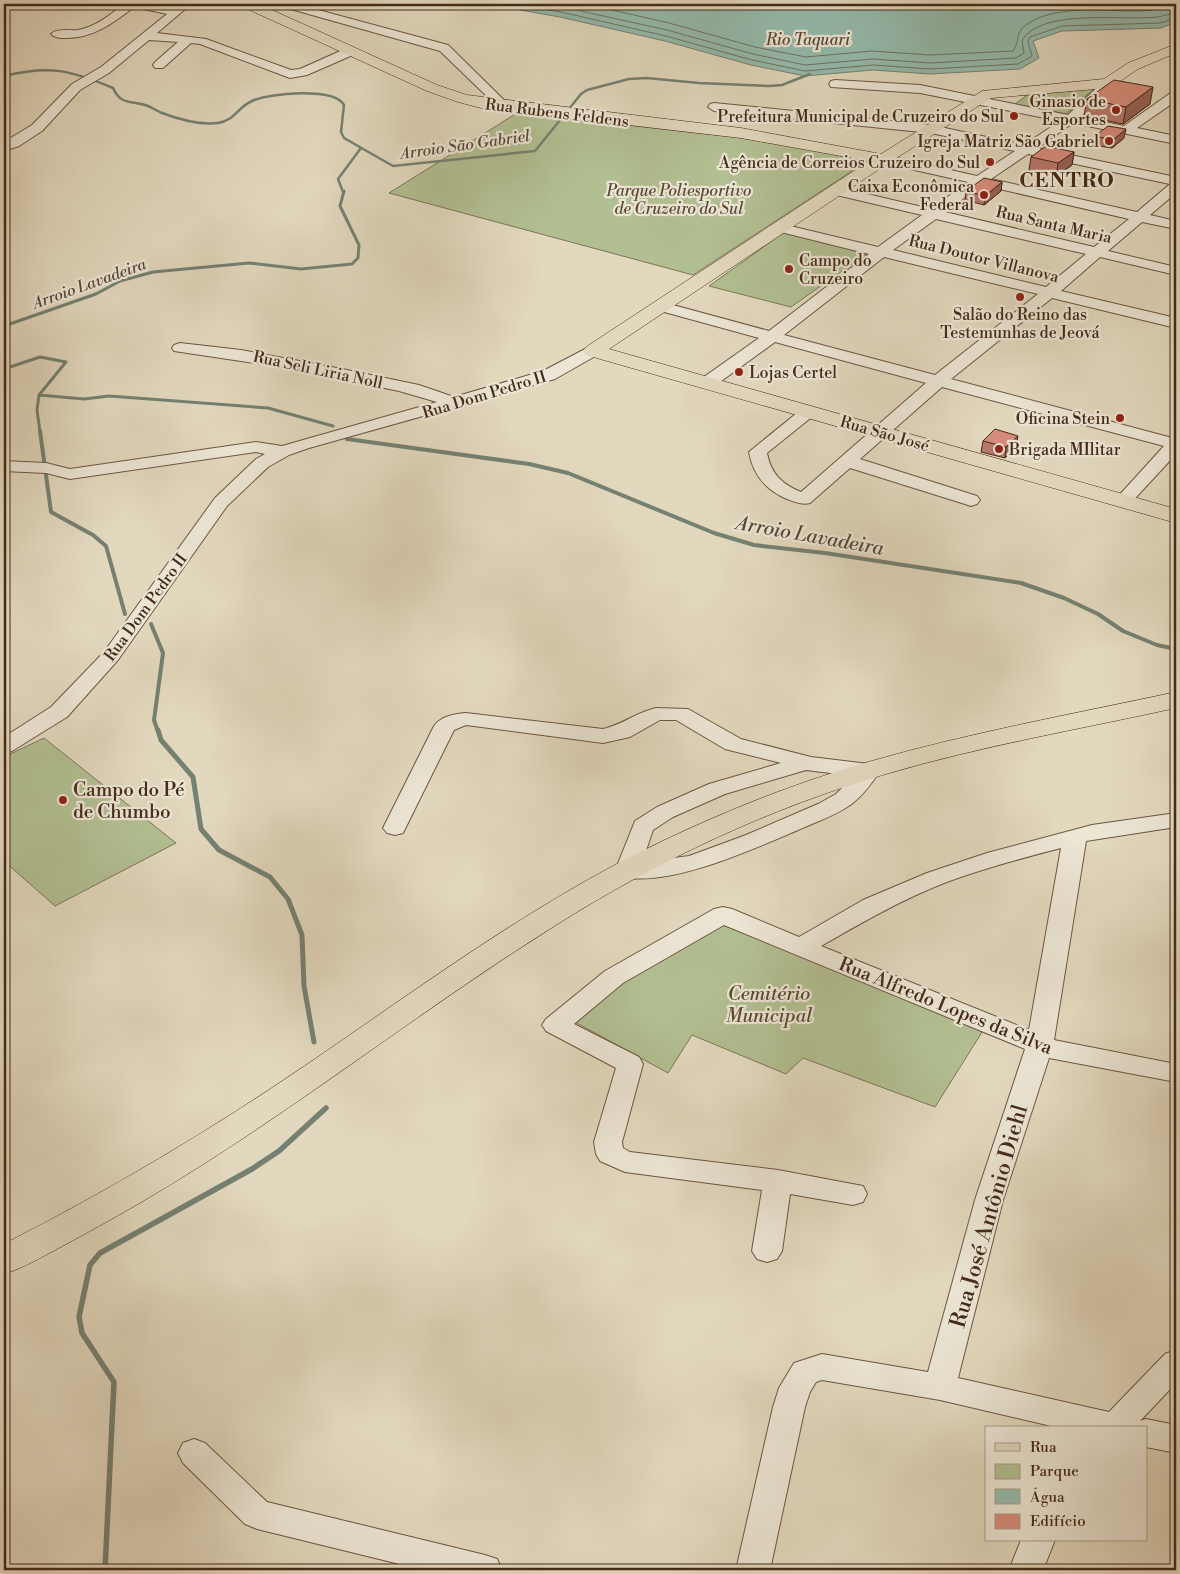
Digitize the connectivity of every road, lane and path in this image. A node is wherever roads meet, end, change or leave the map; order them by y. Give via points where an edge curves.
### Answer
1 (130, 4) edge
2 (135, 4) edge
3 (186, 4) edge
4 (248, 4) edge
5 (284, 4) edge
6 (174, 12) junction
7 (57, 34) dead end
8 (148, 36) junction
9 (188, 40) junction
10 (1174, 50) edge
11 (351, 51) junction
12 (181, 65) dead end
13 (1108, 83) junction
14 (836, 84) dead end
15 (976, 100) junction
16 (1173, 101) edge
17 (504, 106) junction
18 (714, 107) dead end
19 (1071, 119) junction
20 (931, 129) junction
21 (1126, 130) junction
22 (1176, 140) edge
23 (4, 147) edge
24 (1029, 149) junction
25 (884, 159) junction
26 (980, 180) junction
27 (1176, 181) edge
28 (1176, 186) edge
29 (837, 191) junction
30 (934, 214) junction
31 (1140, 217) junction
32 (1176, 225) edge
33 (782, 228) junction
34 (882, 251) junction
35 (1096, 252) junction
36 (1176, 271) edge
37 (1050, 292) junction
38 (662, 307) junction
39 (1176, 322) edge
40 (771, 337) junction
41 (180, 348) dead end
42 (593, 351) junction
43 (938, 381) junction
44 (706, 383) junction
45 (452, 403) junction
46 (809, 412) junction
47 (882, 432) junction
48 (1176, 444) edge
49 (283, 451) junction
50 (848, 461) junction
51 (4, 466) edge
52 (971, 500) dead end
53 (1123, 501) junction
54 (1176, 516) edge
55 (1176, 700) edge
56 (4, 746) edge
57 (806, 763) junction
58 (869, 771) junction
59 (1176, 820) edge
60 (395, 828) dead end
61 (1075, 836) junction
62 (627, 871) junction
63 (801, 946) junction
64 (1040, 1045) junction
65 (1176, 1073) edge
66 (778, 1181) junction
67 (853, 1194) dead end
68 (767, 1251) dead end
69 (4, 1260) edge
70 (1176, 1363) edge
71 (940, 1387) junction
72 (1107, 1426) edge
73 (1118, 1426) edge
74 (1148, 1433) edge
75 (1176, 1439) edge
76 (194, 1453) dead end
77 (1037, 1542) edge
78 (485, 1570) edge
79 (753, 1570) edge
80 (1026, 1570) edge

1 - 7 street via 101,27 76,35
2 - 6 street
3 - 6 street
4 - 11 main road, Rua Rubens Feldens
5 - 17 street via 444,48
6 - 8 street
8 - 9 street
8 - 23 street via 76,88 37,128
9 - 11 street via 202,41 290,74 303,72
9 - 12 street via 162,62
10 - 13 main road via 1133,66
11 - 17 main road, Rua Rubens Feldens via 432,88 463,99
13 - 15 main road, Rua Dom Pedro II via 993,93
13 - 19 street
14 - 15 street via 920,89
15 - 19 street
15 - 20 main road, Rua Dom Pedro II
16 - 21 street
17 - 25 main road, Rua Rubens Feldens via 747,134
18 - 20 street
19 - 21 street
19 - 24 street
20 - 24 street
20 - 25 main road, Rua Dom Pedro II
21 - 22 street
24 - 26 street
24 - 27 street
25 - 26 street
25 - 29 main road, Rua Dom Pedro II
26 - 30 street
26 - 31 street
28 - 31 street
29 - 30 street, Rua Santa Maria
29 - 33 main road, Rua Dom Pedro II
30 - 34 street
30 - 35 street, Rua Santa Maria
31 - 32 street
31 - 35 street
33 - 34 street, Rua Doutor Villanova
33 - 38 main road, Rua Dom Pedro II
34 - 37 street, Rua Doutor Villanova
34 - 40 street
35 - 36 street, Rua Santa Maria
35 - 37 street
37 - 39 street, Rua Doutor Villanova
37 - 43 street
38 - 40 street
38 - 42 main road, Rua Dom Pedro II
40 - 43 street
40 - 44 street
41 - 45 street, Rua Seli Liria Noll via 245,354 409,389
42 - 44 main road, Rua São José
42 - 45 street, Rua Dom Pedro II via 549,375
43 - 47 street
43 - 48 street
44 - 46 main road, Rua São José
45 - 49 street, Rua Dom Pedro II
46 - 47 main road, Rua São José
46 - 50 street via 758,452 760,465 772,482 785,493 804,498
47 - 50 street
47 - 53 main road, Rua São José
48 - 53 street
49 - 51 street via 256,447 70,474 46,468
49 - 56 street, Rua Dom Pedro II via 262,463 221,502 111,656 59,712
50 - 52 street
53 - 54 main road, Rua São José
55 - 58 main road
57 - 58 street
57 - 60 street via 733,744 680,714 656,714 622,732 603,736 466,719 445,726
57 - 62 street via 717,789 664,812 643,826
58 - 62 main road via 751,814
59 - 61 street
61 - 63 street via 935,878 872,906
61 - 64 street, Rua José Antônio Diehl
62 - 69 main road via 506,942 267,1108 102,1207
63 - 64 street, Rua Alfredo Lopes da Silva
63 - 66 street, Rua Alfredo Lopes da Silva via 723,915 614,977 555,1025 630,1064 608,1142 610,1154 625,1162
64 - 65 street, Rua Alfredo Lopes da Silva
64 - 71 street, Rua José Antônio Diehl via 989,1200
66 - 67 street
66 - 68 street
70 - 73 street
71 - 72 street
71 - 79 street via 822,1367 804,1372 789,1407
74 - 75 street
76 - 78 street via 257,1514
77 - 80 street

